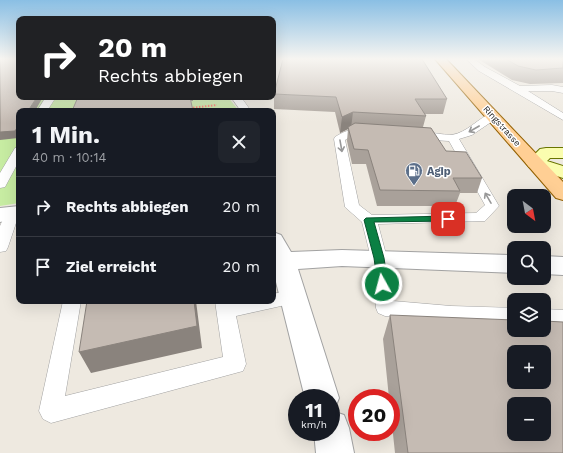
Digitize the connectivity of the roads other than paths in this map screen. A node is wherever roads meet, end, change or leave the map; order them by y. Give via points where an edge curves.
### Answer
1 (460, 80) edge
2 (502, 80) edge
3 (518, 89) junction
4 (563, 90) edge
5 (493, 116) junction
6 (563, 117) edge
7 (382, 134) edge
8 (405, 135) edge
9 (453, 138) junction
10 (563, 153) edge
11 (16, 155) edge
12 (535, 163) junction
13 (563, 172) edge
14 (0, 184) edge
15 (563, 194) edge
16 (10, 213) edge
17 (369, 220) junction
18 (0, 247) edge
19 (278, 251) edge
20 (379, 258) junction
21 (507, 264) edge
22 (551, 265) edge
23 (563, 266) edge
24 (293, 297) junction
25 (276, 299) edge
26 (71, 304) edge
27 (240, 304) edge
28 (225, 306) edge
29 (507, 316) edge
30 (551, 317) edge
31 (563, 318) edge
32 (319, 389) edge
33 (333, 441) edge
34 (335, 453) edge

1 - 5 main road, Ringstrasse
2 - 3 lane
3 - 4 lane
3 - 6 lane
5 -> 9 lane
5 - 12 main road, Ringstrasse
7 -> 17 lane via 351,132 339,139 352,207
8 - 9 lane
17 -> 9 lane via 480,218 492,206
10 - 12 street via 546,154
11 - 14 lane
12 - 13 street
12 - 15 main road, Ringstrasse
16 - 18 lane
17 - 20 lane
19 - 20 street via 342,258
19 - 24 street
20 - 21 street
20 - 29 lane via 385,308
22 - 23 street
24 - 25 lane
24 - 32 street
26 - 28 lane via 51,410 235,364
27 - 28 lane
30 - 31 lane
33 - 34 street

